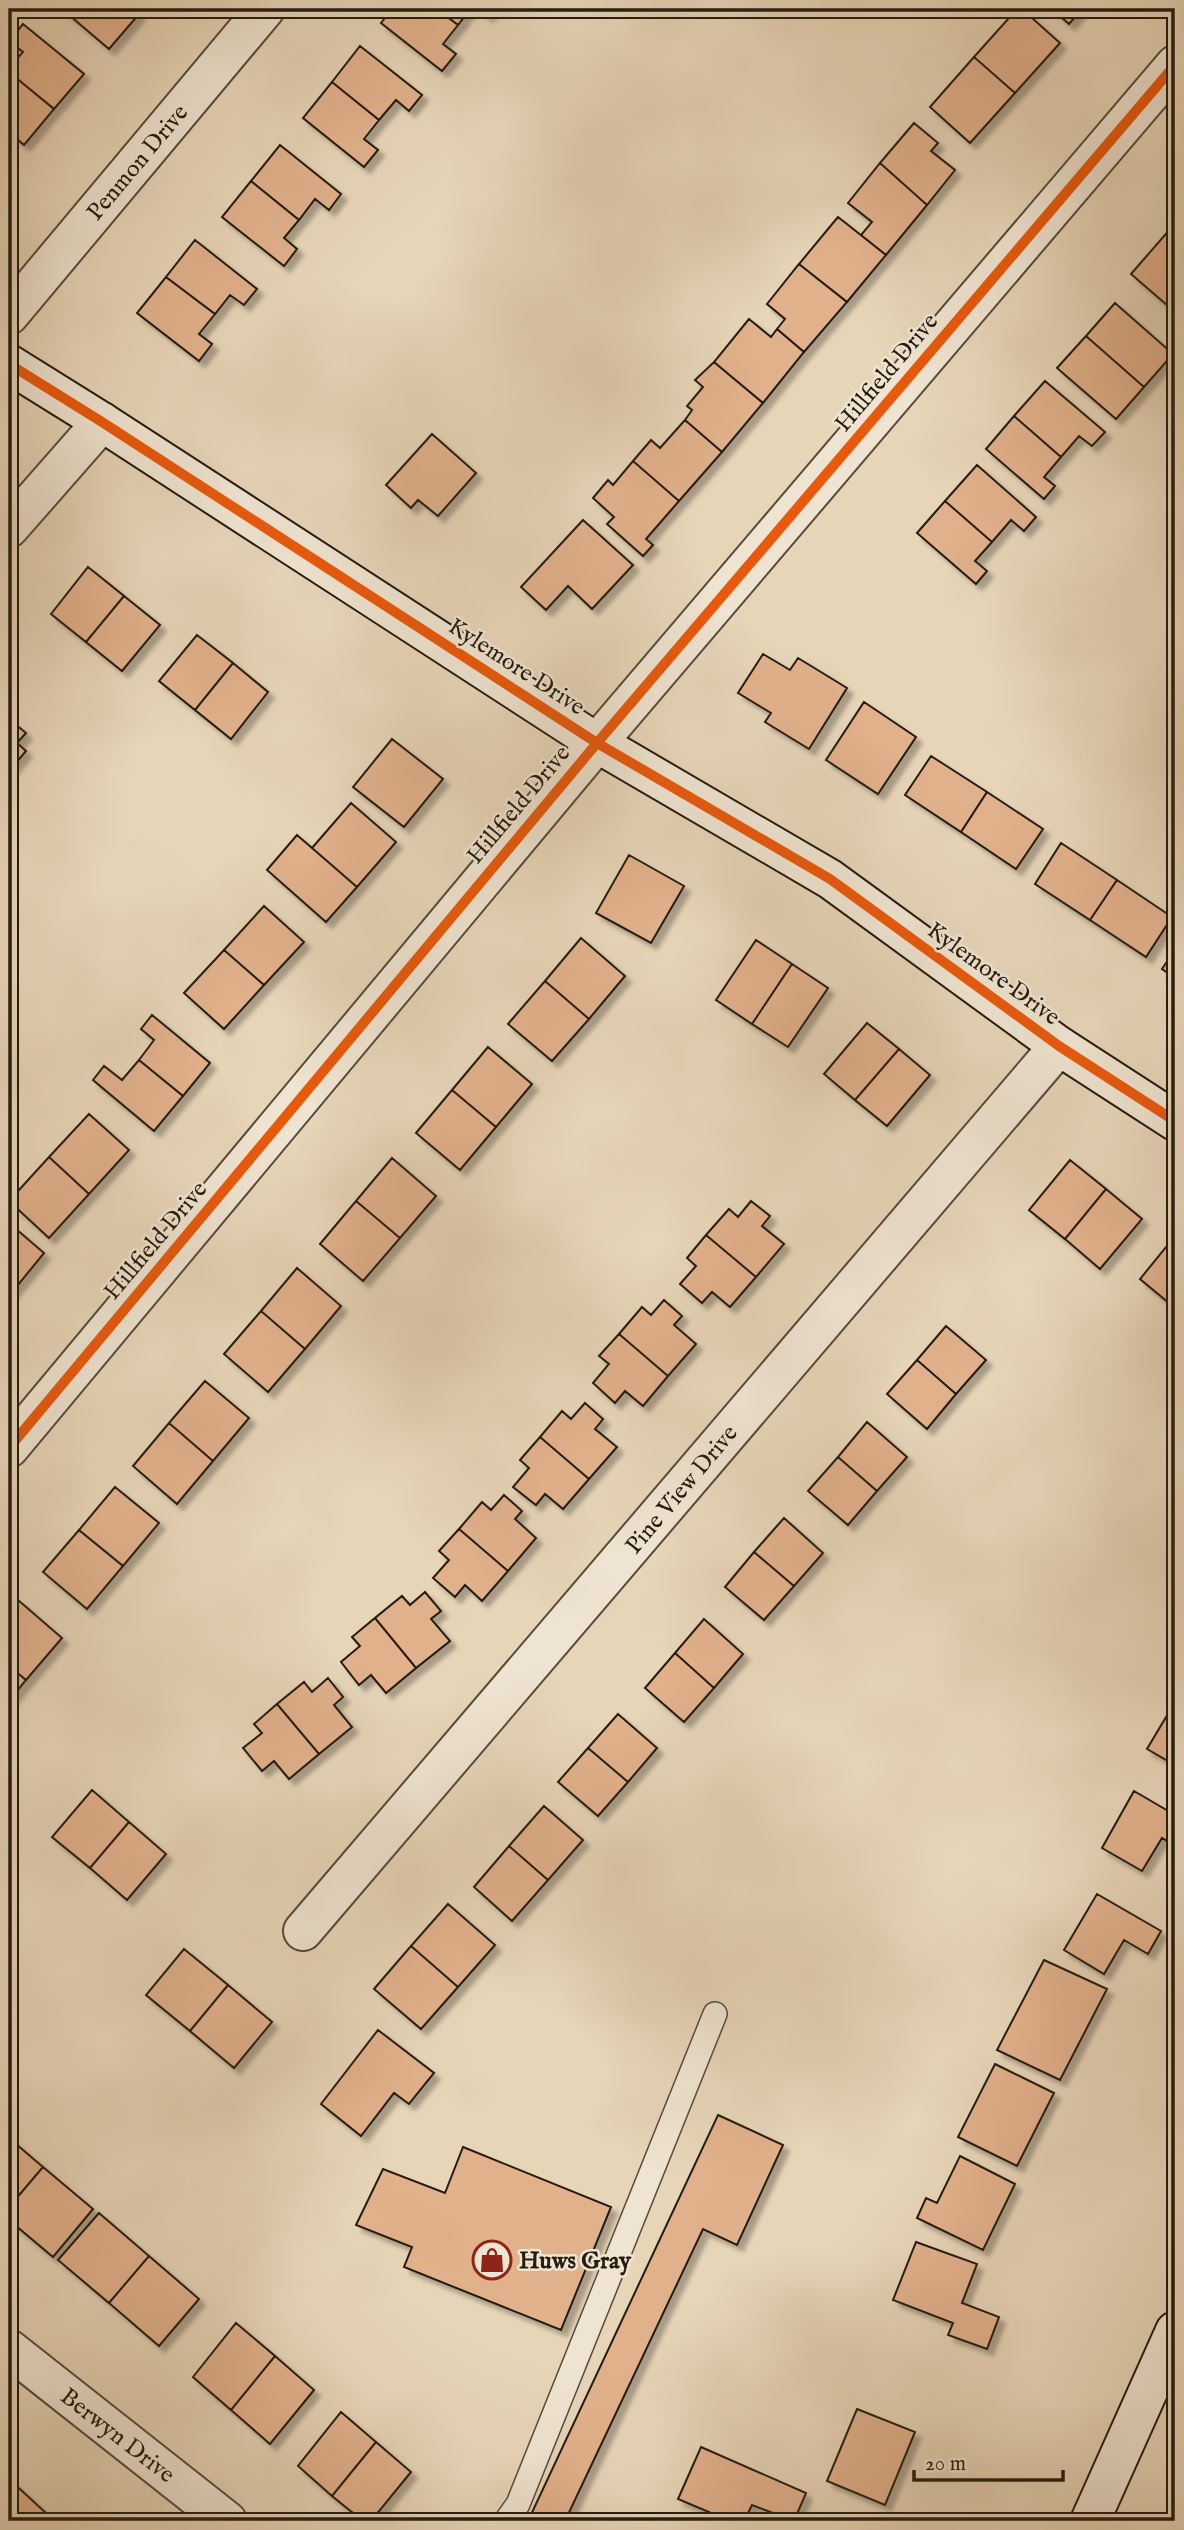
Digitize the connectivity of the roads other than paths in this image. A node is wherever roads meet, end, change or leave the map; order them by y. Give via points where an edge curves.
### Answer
1 (265, 9) edge
2 (1175, 65) edge
3 (9, 315) edge
4 (9, 364) edge
5 (102, 422) junction
6 (9, 528) edge
7 (597, 743) junction
8 (1059, 1046) junction
9 (1175, 1121) edge
10 (9, 1448) edge
11 (303, 1931) dead end
12 (715, 2014) dead end
13 (1175, 2331) edge
14 (9, 2348) edge
15 (227, 2521) edge
16 (506, 2521) edge
17 (1090, 2521) edge

1 - 3 street, Penmon Drive
2 - 7 street, Hillfield Drive
4 - 5 street, Kylemore Drive
5 - 6 street
5 - 7 street, Kylemore Drive
7 - 8 street, Kylemore Drive via 830,879
7 - 10 street, Hillfield Drive
8 - 9 street, Kylemore Drive
8 - 11 street, Pine View Drive
12 - 16 lane via 518,2504
13 - 17 street
14 - 15 street, Berwyn Drive

